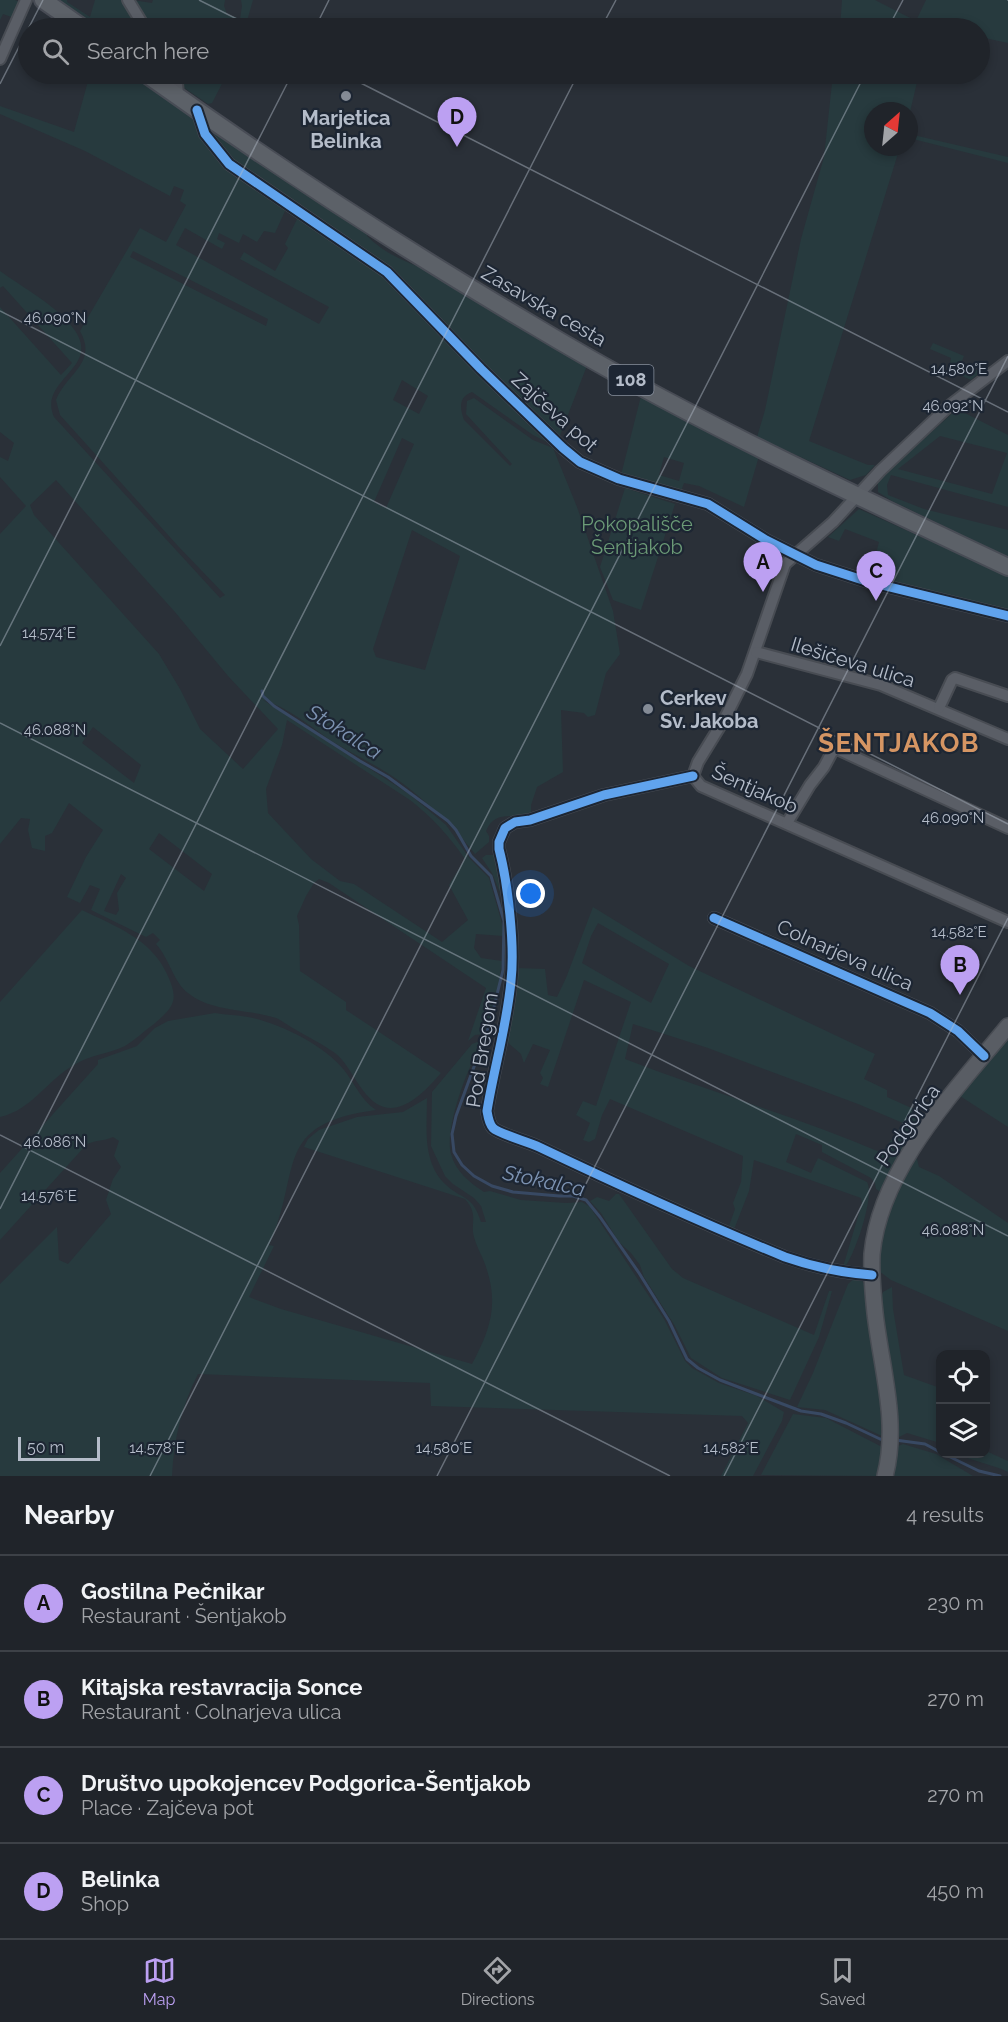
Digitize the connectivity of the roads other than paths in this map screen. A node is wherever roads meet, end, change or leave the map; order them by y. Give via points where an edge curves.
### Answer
1 (26, 0) edge
2 (44, 0) edge
3 (128, 0) edge
4 (18, 18) edge
5 (18, 18) edge
6 (69, 18) edge
7 (139, 18) edge
8 (0, 59) edge
9 (161, 84) edge
10 (177, 84) edge
11 (178, 96) junction
12 (197, 110) junction
13 (1008, 361) edge
14 (857, 497) junction
15 (796, 556) junction
16 (1008, 567) edge
17 (1008, 616) edge
18 (756, 652) junction
19 (1008, 696) edge
20 (939, 708) junction
21 (1008, 739) edge
22 (693, 776) junction
23 (787, 823) junction
24 (1008, 828) edge
25 (714, 918) dead end
26 (1008, 922) edge
27 (1008, 1026) edge
28 (984, 1056) junction
29 (872, 1275) junction
30 (885, 1476) edge

1 - 5 street
2 - 6 main road
3 - 7 street
4 - 8 street
9 - 11 main road, Zasavska cesta / 108
10 - 11 street
11 - 12 main road, Zasavska cesta / 108
12 - 14 main road, Zasavska cesta / 108 via 343,208 537,328
12 - 15 street, Zajčeva pot via 205,134 229,164 387,272 481,369 580,462 619,479 708,504
13 - 14 street, Šentjakob via 949,406
14 - 15 street, Šentjakob
14 - 16 main road, Zasavska cesta / 108
15 - 17 street, Zajčeva pot via 869,582
15 - 18 street, Šentjakob via 783,567
18 - 20 street, Ilešičeva ulica via 881,685
18 - 22 street, Šentjakob
19 - 20 street via 955,678
20 - 21 street, Ilešičeva ulica
22 - 23 street, Šentjakob via 702,786
22 - 29 street, Pod Bregom via 604,795 505,828 499,842 512,974 487,1111 490,1124 494,1130 535,1144 747,1241 812,1266
23 - 24 street via 837,749
23 - 26 street, Šentjakob
25 - 28 street, Colnarjeva ulica via 930,1013 958,1031
27 - 28 main road, Podgorica
28 - 29 main road, Podgorica via 921,1137 895,1179 876,1235
29 - 30 main road, Podgorica via 888,1391 890,1428

